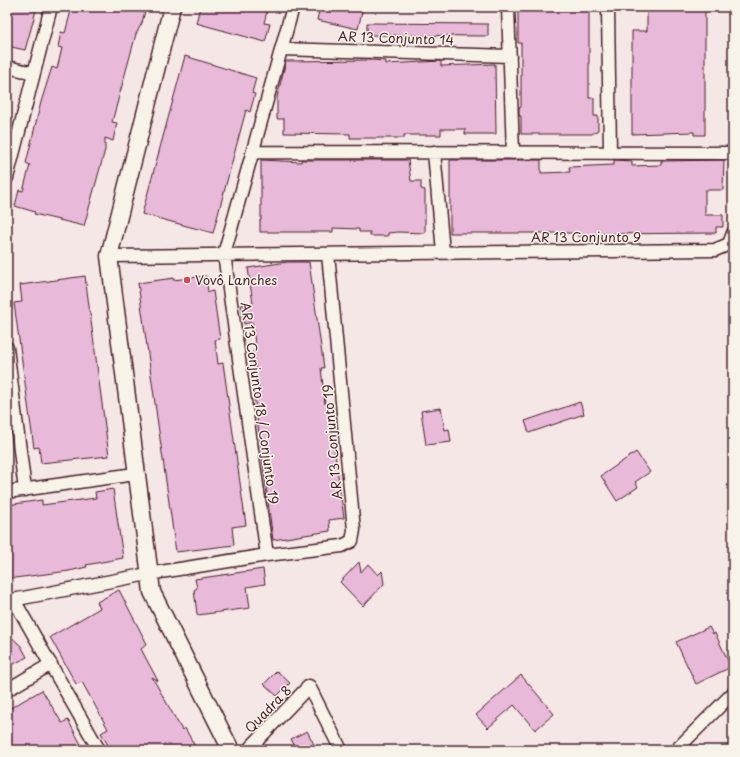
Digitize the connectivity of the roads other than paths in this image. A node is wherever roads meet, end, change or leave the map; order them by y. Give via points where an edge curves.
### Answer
1 (51, 7) edge
2 (172, 7) edge
3 (293, 7) edge
4 (508, 7) edge
5 (608, 7) edge
6 (281, 49) junction
7 (510, 56) junction
8 (7, 67) edge
9 (34, 73) junction
10 (253, 152) junction
11 (434, 152) junction
12 (513, 153) junction
13 (610, 153) junction
14 (733, 153) edge
15 (7, 178) edge
16 (731, 239) edge
17 (443, 252) junction
18 (224, 254) junction
19 (328, 254) junction
20 (109, 256) junction
21 (7, 348) edge
22 (9, 385) edge
23 (135, 474) junction
24 (25, 490) junction
25 (7, 492) edge
26 (267, 555) junction
27 (148, 574) junction
28 (11, 600) edge
29 (51, 664) junction
30 (7, 690) edge
31 (733, 693) edge
32 (100, 750) edge
33 (231, 750) edge
34 (248, 750) edge
35 (341, 750) edge
36 (676, 750) edge

1 - 9 street
2 - 20 street
3 - 6 street
4 - 7 street
5 - 13 street
6 - 7 street, AR 13 Conjunto 14
6 - 10 street
7 - 12 street
8 - 9 street
9 - 15 street
10 - 11 street
10 - 18 street
11 - 12 street
11 - 17 street
12 - 13 street
13 - 14 street
16 - 17 street, AR 13 Conjunto 9 via 715,250
17 - 19 street, AR 13 Conjunto 9
18 - 19 street, AR 13 Conjunto 9
18 - 20 street, AR 13 Conjunto 9
18 - 26 street, AR 13 Conjunto 18 / Conjunto 19
19 - 26 street, AR 13 Conjunto 19 via 354,530 352,541 342,546
20 - 23 street
21 - 22 street
22 - 24 street
23 - 24 street
23 - 27 street
24 - 25 street
26 - 27 street
27 - 28 street
27 - 33 street via 152,592
28 - 29 street
29 - 30 street
29 - 32 street
31 - 36 street
34 - 35 street, Quadra 8 via 309,686

